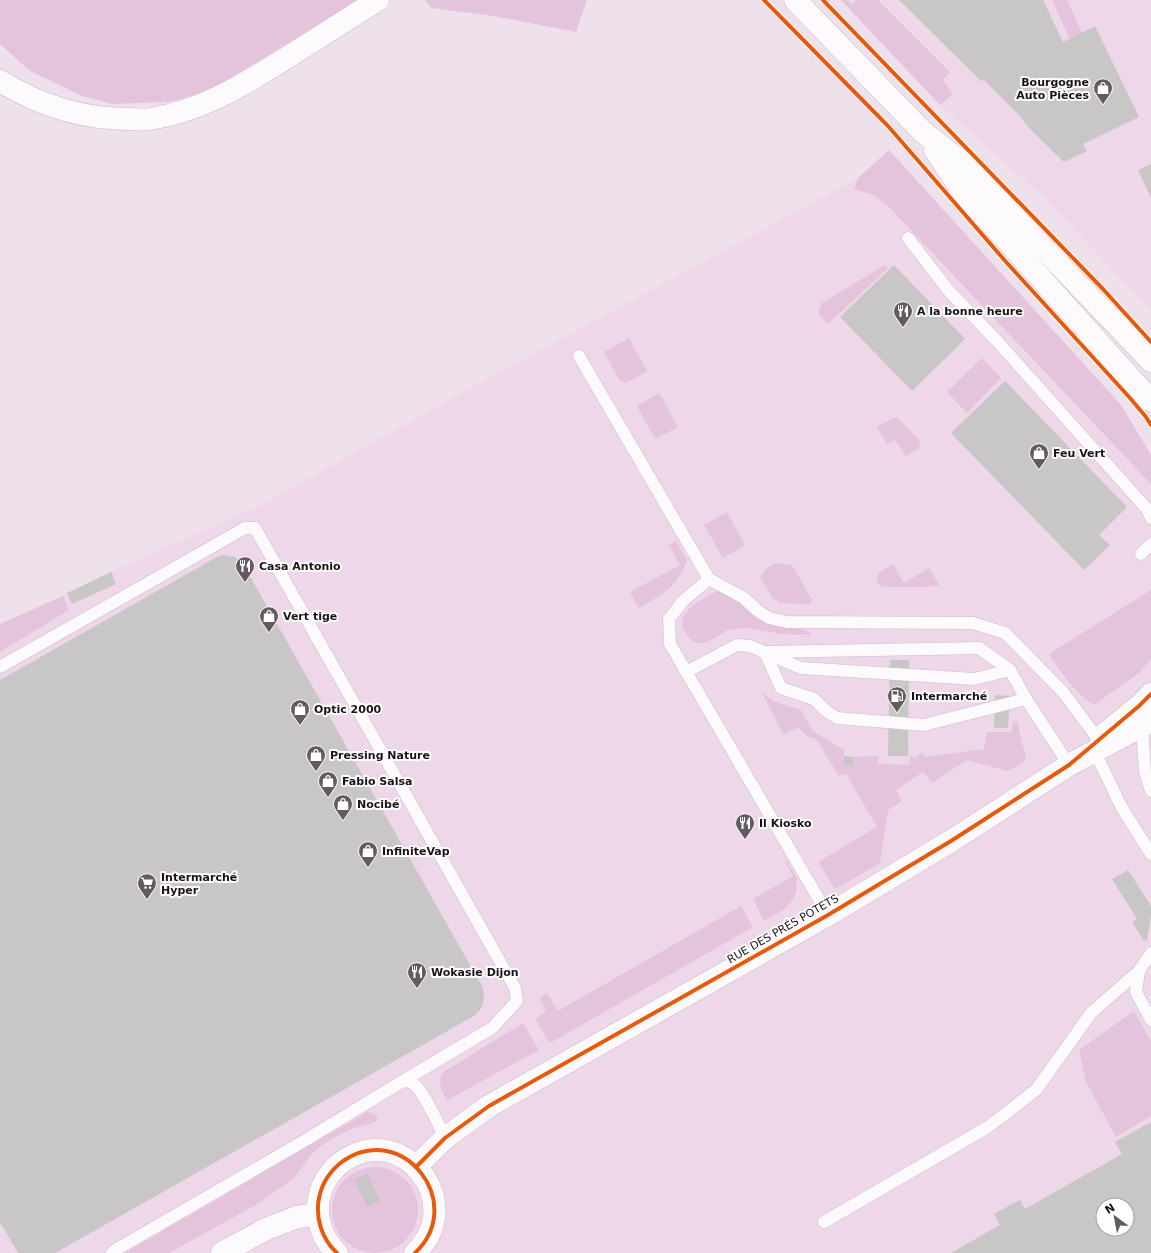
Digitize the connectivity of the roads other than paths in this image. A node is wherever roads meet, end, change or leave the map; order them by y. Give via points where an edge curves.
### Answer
1 (378, 0) edge
2 (795, 0) edge
3 (0, 81) edge
4 (923, 132) junction
5 (908, 238) dead end
6 (579, 356) dead end
7 (1151, 361) edge
8 (1151, 401) edge
9 (1151, 518) edge
10 (1151, 544) edge
11 (1142, 554) dead end
12 (709, 580) junction
13 (765, 652) junction
14 (0, 667) edge
15 (1010, 670) junction
16 (686, 672) junction
17 (1151, 694) edge
18 (1026, 699) junction
19 (1146, 723) edge
20 (1096, 746) junction
21 (1069, 765) junction
22 (1151, 791) edge
23 (1151, 854) edge
24 (828, 914) junction
25 (1151, 953) edge
26 (1139, 971) junction
27 (1150, 1012) edge
28 (403, 1081) junction
29 (445, 1138) junction
30 (416, 1167) junction
31 (318, 1214) junction
32 (824, 1222) dead end
33 (420, 1251) edge
34 (112, 1253) edge
35 (222, 1253) edge
36 (337, 1253) edge

1 - 3 main road via 239,88 182,112 149,119 92,117 66,111 19,93
2 - 4 main road
4 - 7 main road via 961,162
4 - 8 main road via 960,188
5 - 9 lane via 949,291 1147,509
6 - 12 lane
10 - 11 lane
12 - 16 lane via 683,601 669,620 670,644
12 - 20 lane via 744,598 769,618 787,622 973,623 1005,632 1063,692
13 - 15 lane via 802,668 974,679
13 - 15 lane via 980,648
13 - 16 lane via 750,646 737,645
13 - 18 lane via 781,688 814,699 837,718 924,726
14 - 28 lane via 245,528 255,528 515,988 517,1001 492,1028
15 - 18 lane
16 - 24 lane
17 - 20 main road, RUE DES PRÉS POTETS
18 - 21 lane
19 - 20 main road, RUE DES PRÉS POTETS
19 - 22 lane via 1145,772
20 - 21 main road, RUE DES PRÉS POTETS
20 - 23 lane via 1122,808
21 - 24 main road, RUE DES PRÉS POTETS via 951,841
24 - 29 main road, RUE DES PRÉS POTETS via 489,1106
25 - 26 lane
26 - 27 lane via 1136,992
26 - 32 lane via 1091,1013 1036,1090 988,1127
28 - 29 lane via 416,1086
28 - 34 lane
29 - 30 main road, RUE DES PRÉS POTETS
30 - 31 main road via 401,1156 383,1151 364,1152 347,1159 332,1170 322,1186
30 - 33 main road via 431,1187 435,1211 429,1235
31 - 35 main road via 297,1217 278,1224
31 - 36 main road via 323,1233

